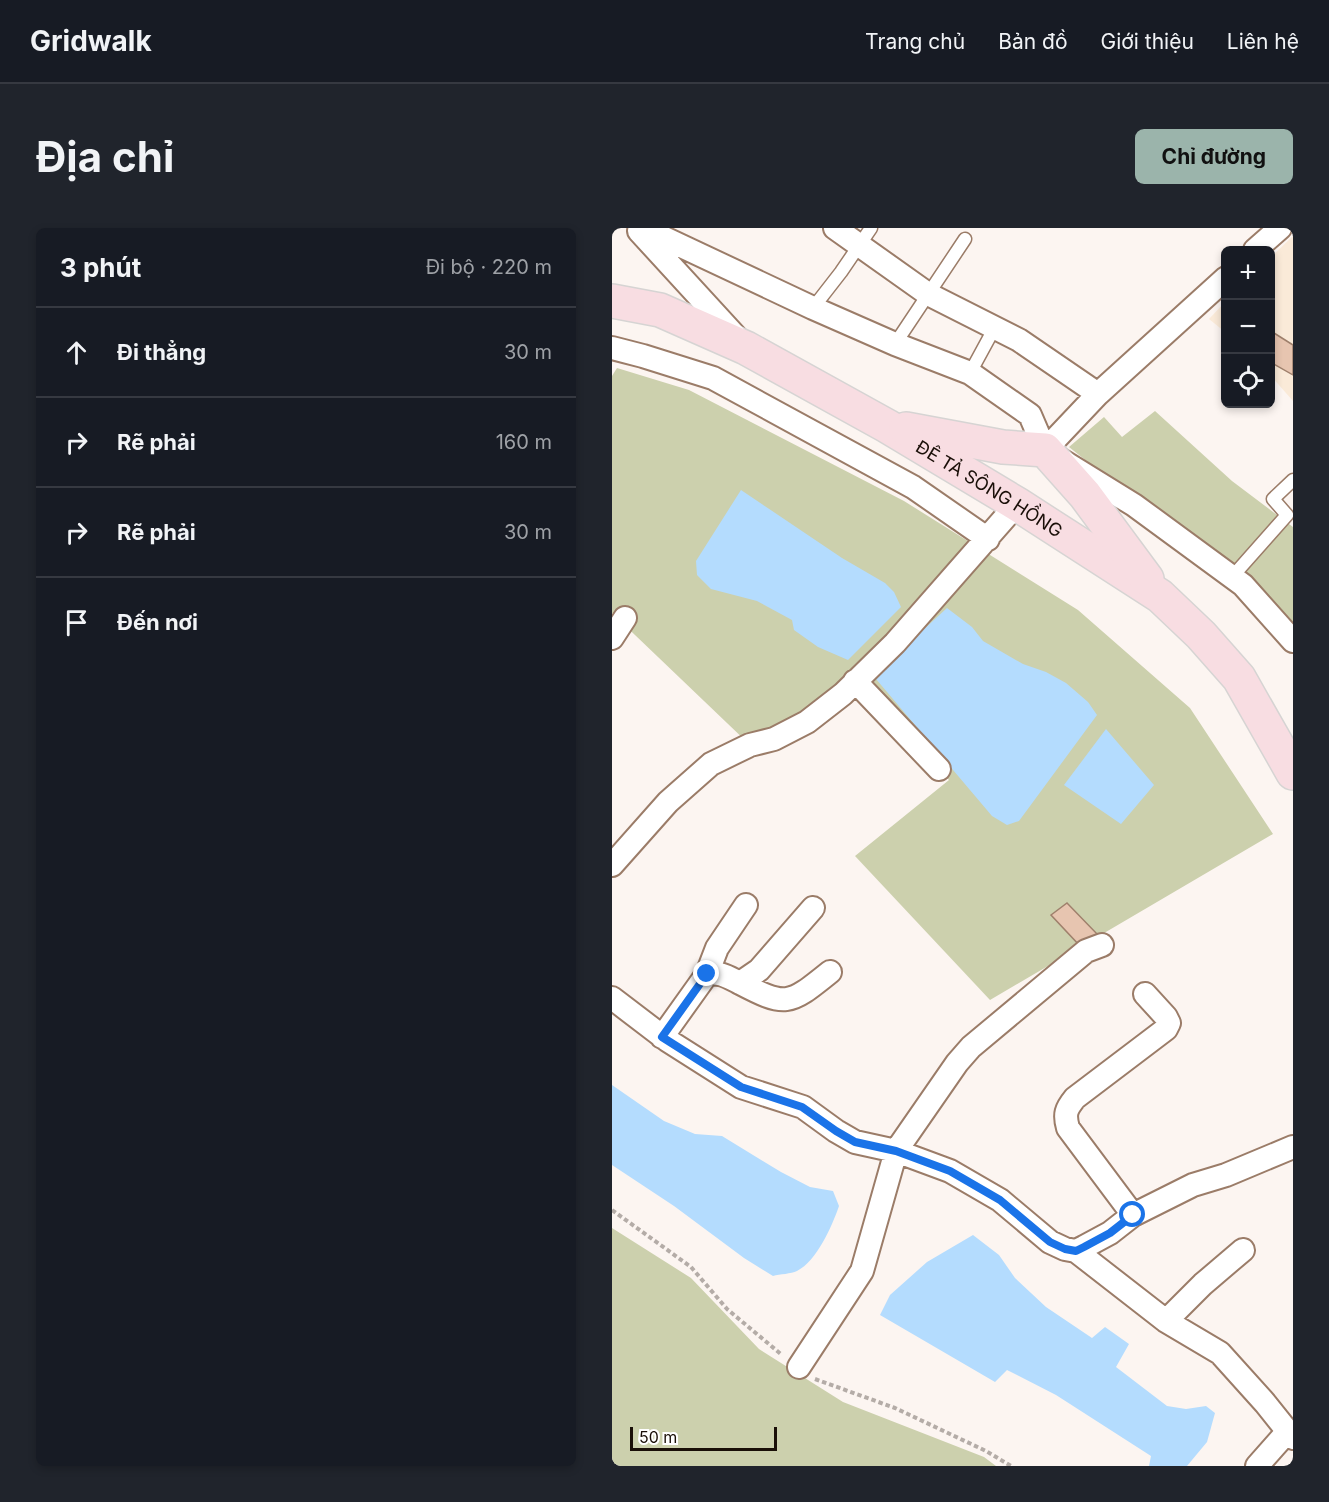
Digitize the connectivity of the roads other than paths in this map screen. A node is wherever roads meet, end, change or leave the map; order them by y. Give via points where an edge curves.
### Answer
1 (636, 228) edge
2 (643, 228) edge
3 (835, 228) edge
4 (1280, 228) edge
5 (865, 236) edge
6 (965, 239) dead end
7 (1260, 246) edge
8 (1221, 283) edge
9 (928, 294) junction
10 (612, 301) edge
11 (813, 308) junction
12 (994, 327) junction
13 (895, 344) junction
14 (612, 348) edge
15 (746, 348) junction
16 (970, 374) junction
17 (1098, 394) junction
18 (887, 426) junction
19 (1045, 450) junction
20 (1293, 480) edge
21 (1017, 504) junction
22 (988, 539) junction
23 (1232, 577) junction
24 (1160, 597) junction
25 (625, 618) dead end
26 (612, 638) edge
27 (1293, 641) edge
28 (855, 681) junction
29 (939, 769) dead end
30 (1293, 773) edge
31 (612, 865) edge
32 (746, 905) dead end
33 (813, 908) dead end
34 (1102, 945) dead end
35 (830, 972) dead end
36 (707, 974) junction
37 (740, 983) junction
38 (1145, 994) dead end
39 (612, 998) edge
40 (662, 1037) junction
41 (1293, 1147) edge
42 (896, 1151) junction
43 (1133, 1215) junction
44 (1243, 1250) dead end
45 (1076, 1251) junction
46 (1166, 1321) junction
47 (799, 1367) dead end
48 (1290, 1435) edge
49 (1257, 1466) edge

1 - 15 street
2 - 11 street
3 - 5 street
4 - 7 street
5 - 9 street
5 - 11 lane
6 - 9 lane
8 - 17 street
9 - 12 street
9 - 13 lane
10 - 15 main road, ĐÊ TẢ SÔNG HỒNG via 660,310
11 - 13 street
12 - 16 lane
12 - 17 street
13 - 16 street
14 - 22 street via 713,378 913,487
15 - 18 main road, ĐÊ TẢ SÔNG HỒNG
16 - 19 street via 1030,415
17 - 19 street
18 - 19 main road via 1003,447
18 - 21 main road, ĐÊ TẢ SÔNG HỒNG
19 - 23 street via 1134,504
19 - 24 main road via 1085,495
20 - 23 lane via 1273,499 1287,515
21 - 22 street
21 - 24 main road, ĐÊ TẢ SÔNG HỒNG
22 - 28 street via 895,643
23 - 27 street
24 - 30 main road, ĐÊ TẢ SÔNG HỒNG via 1239,678
25 - 26 street
28 - 29 street
28 - 31 street via 807,722 711,764 668,802
32 - 36 street via 717,948
33 - 37 street via 759,970
34 - 42 street via 1086,951 971,1047
35 - 37 street via 803,993 781,1001
36 - 37 street via 719,972
36 - 40 street
38 - 43 street via 1166,1017 1166,1029 1075,1098 1066,1108 1065,1117 1068,1128
39 - 40 street
40 - 42 street via 741,1087 802,1107 855,1142
41 - 43 street via 1193,1185
42 - 45 street via 950,1171 1000,1200 1050,1242
42 - 47 street via 862,1271
43 - 45 street
44 - 46 street
45 - 46 street
46 - 48 street via 1220,1353
48 - 49 street

